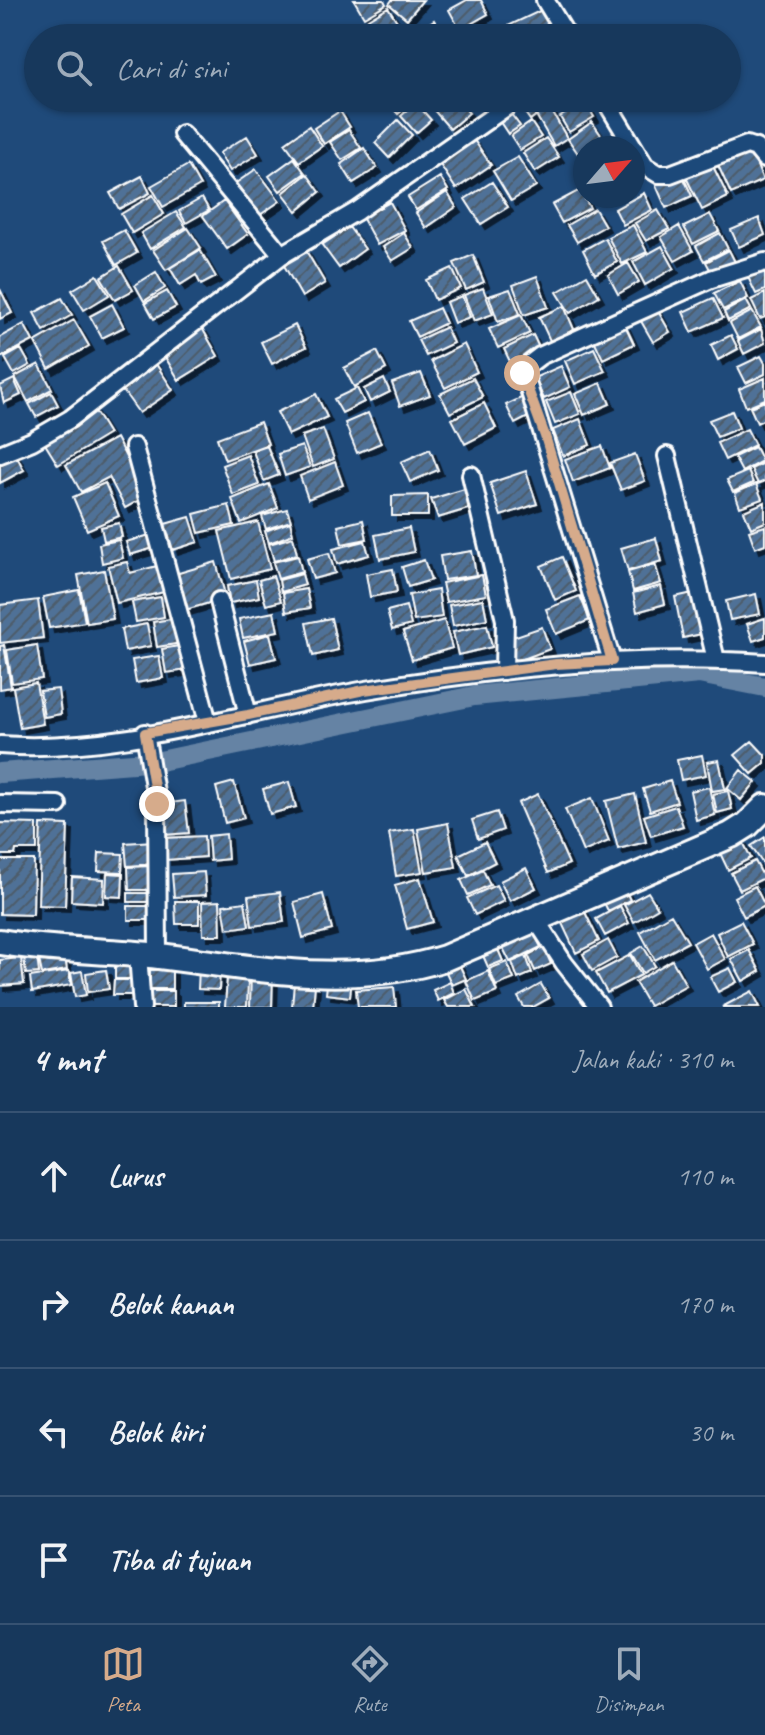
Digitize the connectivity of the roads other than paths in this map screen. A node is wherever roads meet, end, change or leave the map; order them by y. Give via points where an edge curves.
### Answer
1 (545, 0) edge
2 (560, 24) edge
3 (499, 112) edge
4 (612, 112) edge
5 (182, 134) dead end
6 (765, 159) edge
7 (282, 255) junction
8 (765, 262) edge
9 (134, 447) dead end
10 (0, 454) edge
11 (667, 456) dead end
12 (471, 475) dead end
13 (219, 601) dead end
14 (716, 660) junction
15 (612, 661) junction
16 (765, 663) edge
17 (504, 671) junction
18 (248, 715) junction
19 (208, 722) junction
20 (145, 739) junction
21 (0, 745) edge
22 (0, 804) edge
23 (58, 805) dead end
24 (765, 807) edge
25 (536, 920) junction
26 (0, 942) edge
27 (148, 956) junction
28 (142, 1007) edge
29 (599, 1007) edge

1 - 2 street
3 - 7 street via 357,211
4 - 6 street via 645,166 658,174 747,145
5 - 7 street
7 - 10 street via 70,419
8 - 15 street via 681,292 540,356 523,369
9 - 19 street
11 - 14 street
12 - 17 street via 505,620
13 - 18 street
14 - 15 street
14 - 16 street
15 - 17 street
17 - 18 street via 364,690
18 - 19 street
19 - 20 street
20 - 21 street
20 - 27 street via 157,804
22 - 23 street
24 - 25 street via 731,835
25 - 27 street via 445,958 377,973 283,973
25 - 29 street
26 - 27 street
27 - 28 street

